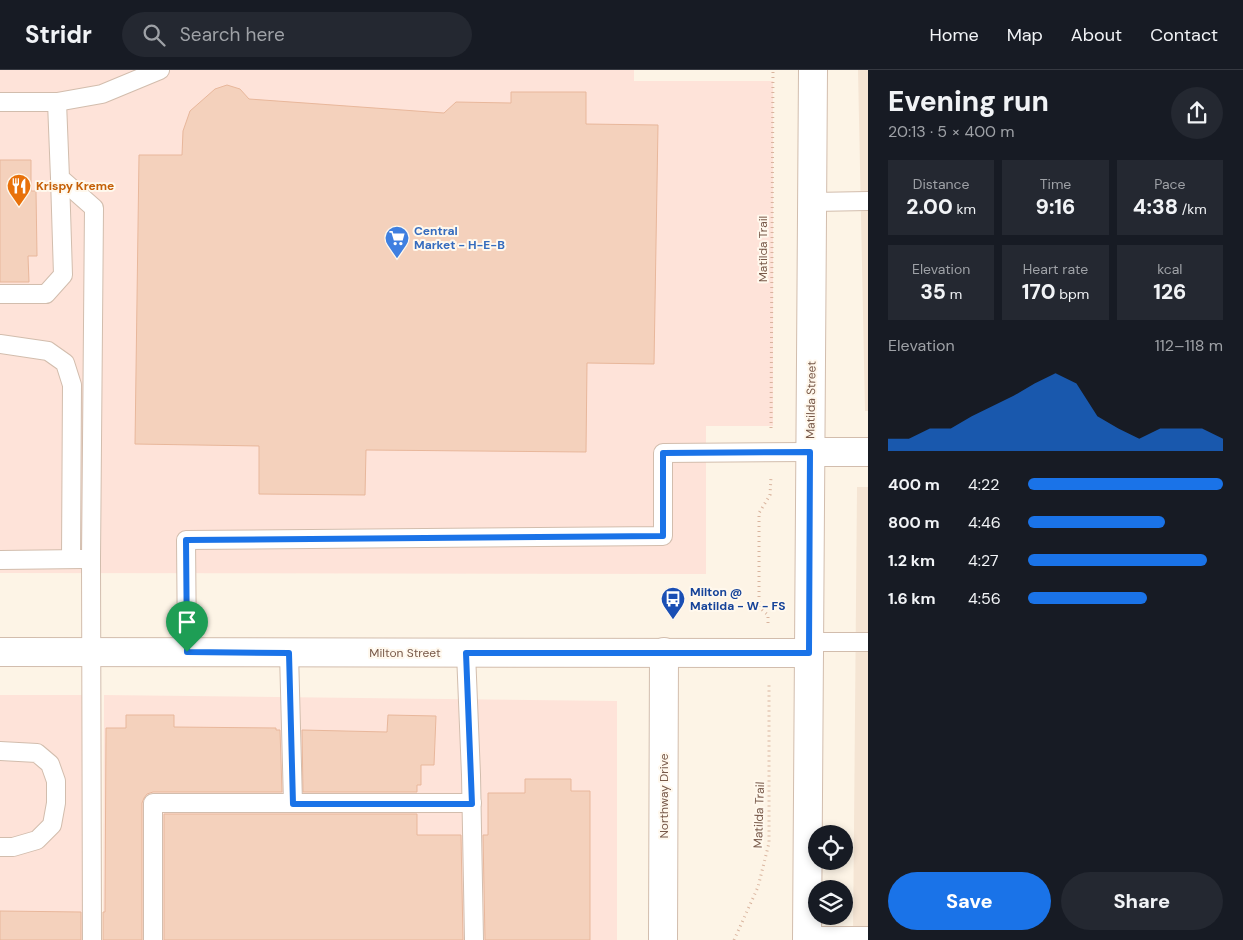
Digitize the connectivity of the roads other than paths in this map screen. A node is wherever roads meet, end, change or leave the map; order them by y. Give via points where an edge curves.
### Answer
1 (160, 70) edge
2 (813, 70) edge
3 (0, 102) edge
4 (57, 102) junction
5 (60, 178) junction
6 (868, 201) edge
7 (812, 202) junction
8 (0, 294) edge
9 (0, 344) edge
10 (810, 452) junction
11 (868, 452) edge
12 (71, 559) junction
13 (91, 559) junction
14 (0, 560) edge
15 (868, 642) edge
16 (809, 647) junction
17 (0, 652) edge
18 (92, 652) junction
19 (187, 652) junction
20 (664, 652) junction
21 (289, 653) junction
22 (466, 653) junction
23 (0, 751) edge
24 (293, 804) junction
25 (472, 804) junction
26 (0, 847) edge
27 (868, 936) edge
28 (808, 938) edge
29 (92, 940) edge
30 (153, 940) edge
31 (474, 940) edge
32 (663, 940) edge

1 - 4 lane via 102,94
2 - 7 street, Matilda Street
3 - 4 lane
4 - 5 lane
5 - 8 lane via 63,275 46,294
5 - 13 lane via 94,208
6 - 7 lane
7 - 10 street, Matilda Street
9 - 12 lane via 48,351 65,364 72,386
10 - 11 street
10 - 16 street, Matilda Street
10 - 19 lane via 663,453 663,536 186,540
12 - 13 lane
12 - 14 lane
13 - 18 lane
15 - 16 lane
16 - 20 street, Milton Street
16 - 28 street, Matilda Street
17 - 18 street, Milton Street
18 - 19 street, Milton Street
18 - 29 lane
19 - 21 street, Milton Street
20 - 22 street, Milton Street
20 - 32 street, Northway Drive
21 - 22 street, Milton Street
21 - 24 lane
22 - 25 lane
23 - 26 lane via 37,754 50,764 56,781 56,803 52,825 37,840
24 - 25 lane
24 - 30 lane via 153,804
25 - 31 lane
27 - 28 lane

